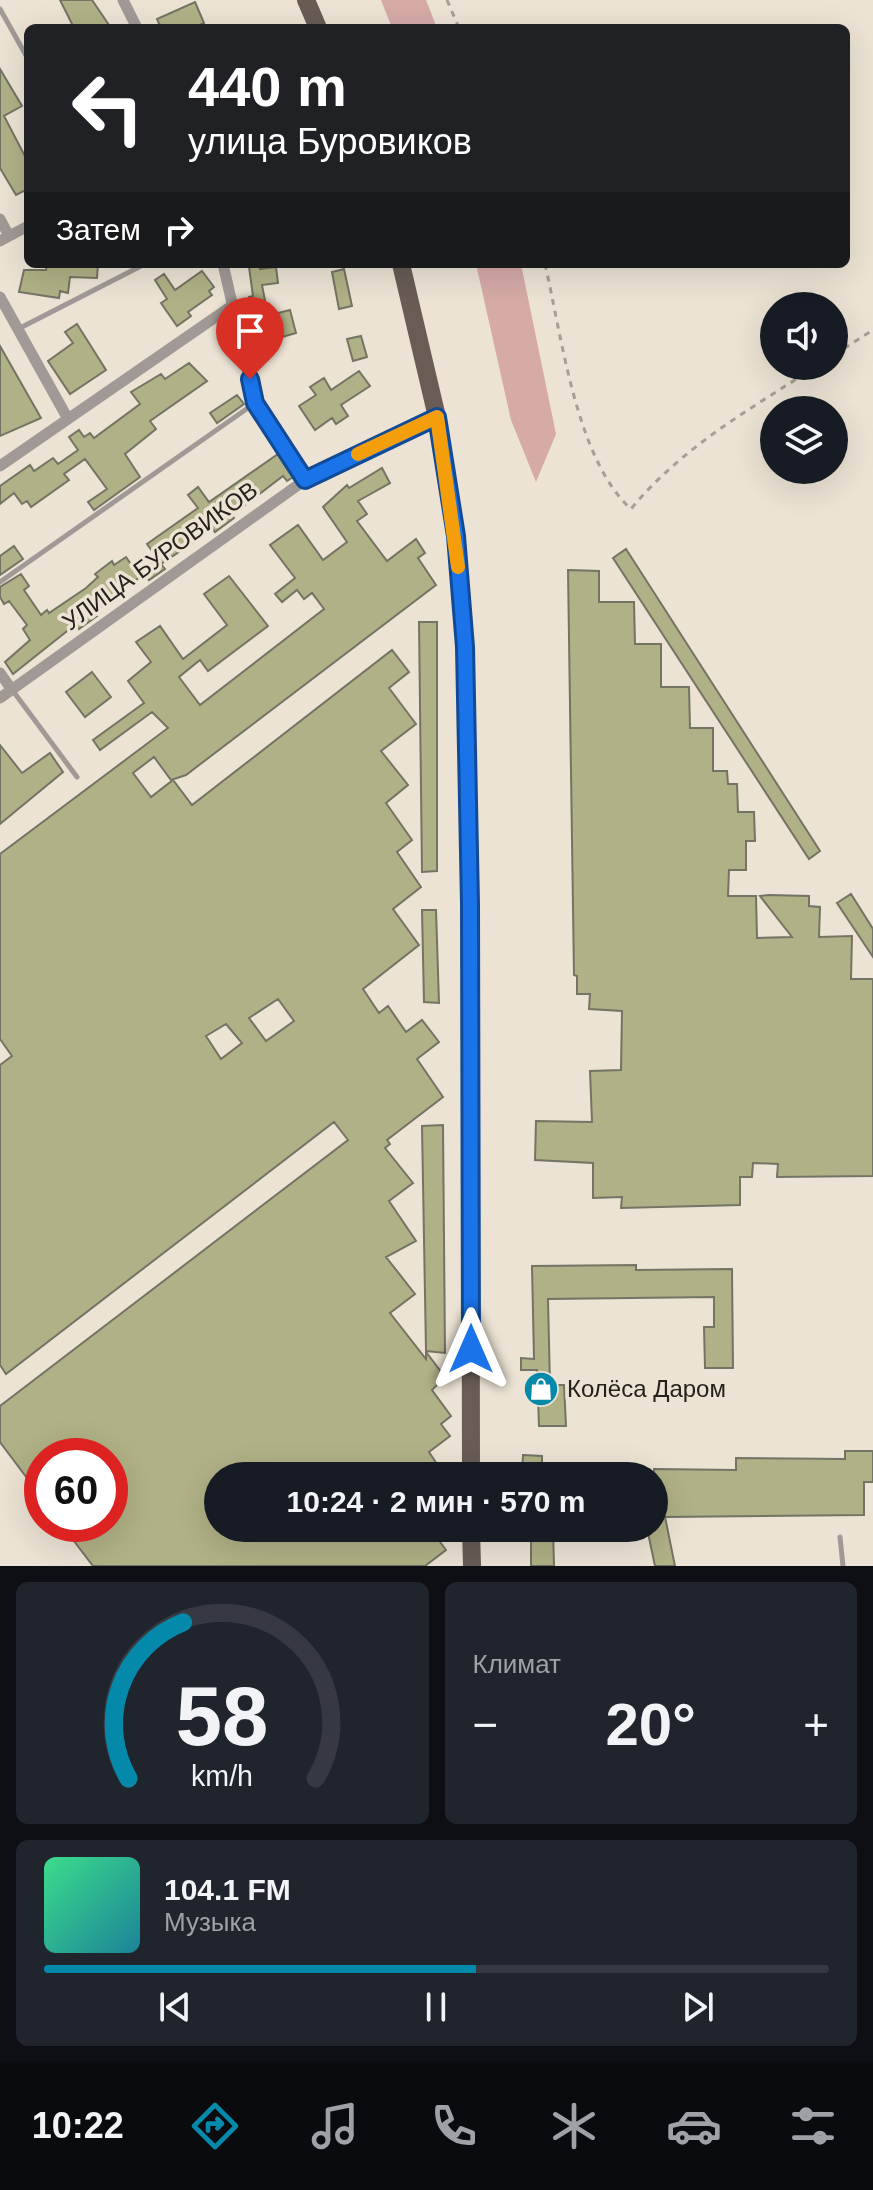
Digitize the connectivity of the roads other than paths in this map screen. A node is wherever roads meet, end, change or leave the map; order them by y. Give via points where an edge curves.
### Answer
1 (123, 0) edge
2 (306, 0) edge
3 (0, 9) edge
4 (135, 24) edge
5 (316, 24) edge
6 (24, 52) edge
7 (0, 219) edge
8 (24, 228) edge
9 (5, 238) edge
10 (137, 268) edge
11 (224, 268) edge
12 (402, 268) edge
13 (0, 297) edge
14 (233, 305) junction
15 (18, 329) junction
16 (255, 403) junction
17 (437, 417) junction
18 (68, 419) junction
19 (0, 466) edge
20 (305, 480) junction
21 (0, 582) edge
22 (0, 673) edge
23 (12, 690) junction
24 (0, 698) edge
25 (77, 777) dead end
26 (471, 1462) edge
27 (840, 1537) dead end
28 (471, 1542) edge
29 (472, 1566) edge
30 (843, 1566) edge

1 - 4 street
2 - 5 main road
3 - 6 lane
7 - 9 street
8 - 9 street
10 - 15 lane
11 - 14 street
12 - 17 main road
13 - 15 street
14 - 16 street
14 - 18 street
15 - 18 street
16 - 20 street
16 - 21 lane
17 - 20 street, УЛИЦА БУРОВИКОВ
17 - 26 main road via 456,536 465,647
18 - 19 street
20 - 23 street, УЛИЦА БУРОВИКОВ
22 - 23 street
23 - 24 street, УЛИЦА БУРОВИКОВ
23 - 25 lane
27 - 30 lane
28 - 29 main road

